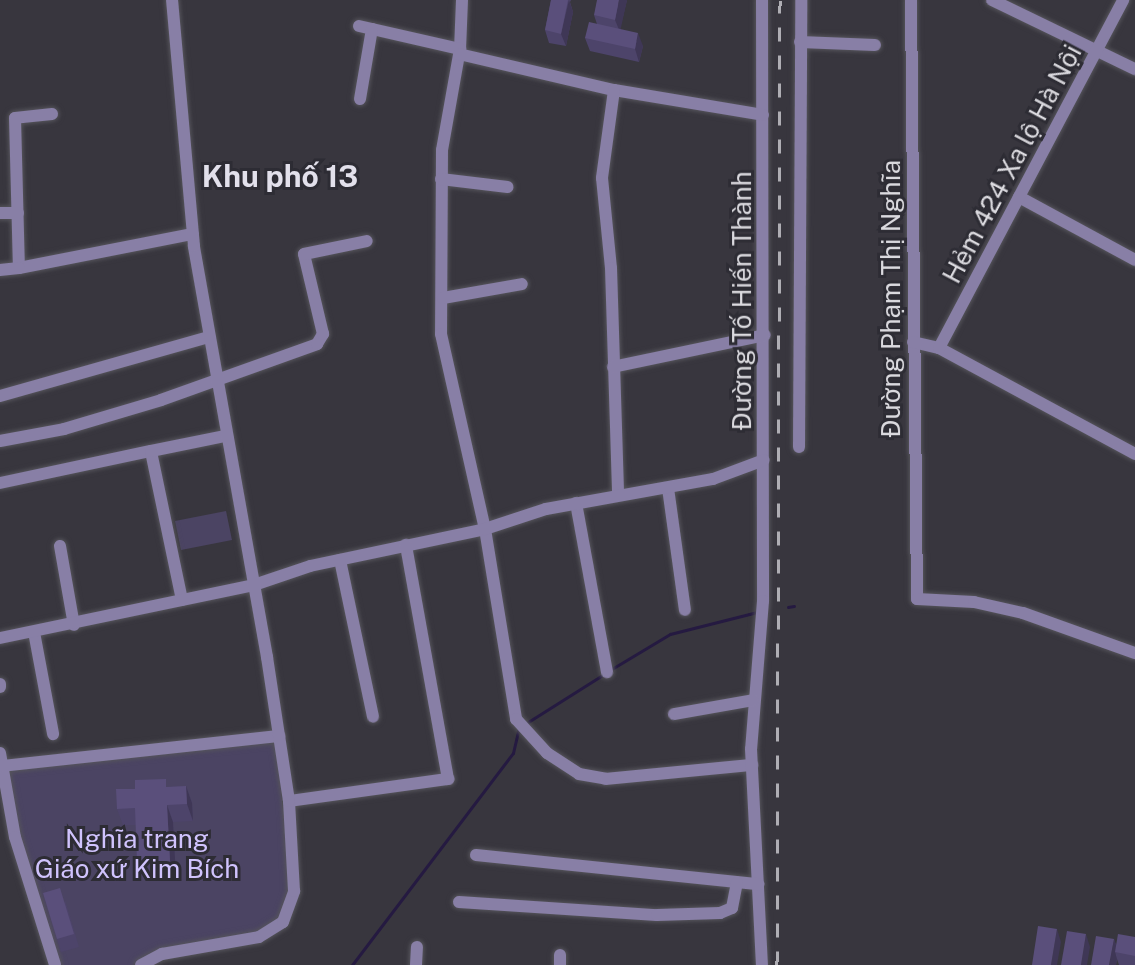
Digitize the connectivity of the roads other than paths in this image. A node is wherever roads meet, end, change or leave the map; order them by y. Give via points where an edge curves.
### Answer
1 (172, 0) edge
2 (462, 0) edge
3 (762, 0) edge
4 (801, 0) edge
5 (911, 0) edge
6 (992, 0) edge
7 (1123, 0) edge
8 (800, 42) junction
9 (875, 45) dead end
10 (1097, 50) junction
11 (460, 52) junction
12 (1135, 69) edge
13 (614, 90) junction
14 (360, 99) dead end
15 (52, 114) dead end
16 (763, 115) junction
17 (441, 179) junction
18 (508, 187) dead end
19 (1019, 197) junction
20 (0, 213) edge
21 (18, 213) junction
22 (193, 234) junction
23 (367, 241) dead end
24 (1135, 260) edge
25 (19, 268) junction
26 (0, 270) edge
27 (522, 284) dead end
28 (443, 298) junction
29 (765, 335) junction
30 (208, 337) junction
31 (913, 342) junction
32 (939, 348) junction
33 (613, 367) junction
34 (215, 378) junction
35 (0, 396) edge
36 (225, 436) junction
37 (0, 441) edge
38 (799, 447) dead end
39 (151, 451) junction
40 (1135, 454) edge
41 (764, 460) junction
42 (0, 483) edge
43 (668, 488) junction
44 (618, 494) junction
45 (576, 503) junction
46 (485, 529) junction
47 (406, 545) junction
48 (60, 546) dead end
49 (340, 560) junction
50 (254, 585) junction
51 (182, 600) junction
52 (685, 610) dead end
53 (74, 625) junction
54 (34, 632) junction
55 (0, 638) edge
56 (1135, 653) edge
57 (607, 672) dead end
58 (753, 700) junction
59 (674, 714) dead end
60 (373, 717) dead end
61 (53, 734) dead end
62 (279, 736) junction
63 (1, 759) edge
64 (752, 765) junction
65 (289, 801) junction
66 (5, 809) edge
67 (476, 855) dead end
68 (737, 882) junction
69 (759, 884) junction
70 (459, 902) dead end
71 (417, 947) dead end
72 (55, 965) edge
73 (141, 965) edge
74 (416, 965) edge
75 (762, 965) edge

1 - 22 street
2 - 11 street
3 - 16 street, Đường Tố Hiến Thành
4 - 8 street
5 - 31 street, Đường Phạm Thị Nghĩa
6 - 10 street
7 - 10 street, Hẻm 424 Xa lộ Hà Nội
8 - 9 street
8 - 38 street
10 - 12 street
10 - 19 street, Hẻm 424 Xa lộ Hà Nội
11 - 13 street
11 - 14 street via 366,27
11 - 17 street
13 - 16 street
13 - 33 street via 602,178
15 - 21 street via 15,118
16 - 29 street, Đường Tố Hiến Thành
17 - 18 street
17 - 28 street
19 - 24 street
19 - 32 street, Hẻm 424 Xa lộ Hà Nội
20 - 21 street
21 - 25 street
22 - 25 street
22 - 30 street
23 - 34 street via 304,254 321,342
25 - 26 street
27 - 28 street
28 - 46 street via 448,377
29 - 33 street
29 - 41 street, Đường Tố Hiến Thành
30 - 34 street
30 - 35 street
31 - 32 street
31 - 56 street, Đường Phạm Thị Nghĩa via 917,599 955,599 1011,610 1065,624
32 - 40 street
33 - 44 street
34 - 36 street
34 - 37 street via 64,429
36 - 39 street
36 - 50 street
39 - 42 street
39 - 51 street
41 - 43 street
41 - 58 street, Đường Tố Hiến Thành via 763,601
43 - 44 street
43 - 52 street
44 - 45 street
45 - 46 street
45 - 57 street
46 - 47 street
46 - 64 street via 516,719 524,733 579,774 606,779
47 - 49 street
47 - 65 street via 448,779
48 - 53 street
49 - 50 street
49 - 60 street
50 - 51 street
50 - 62 street
51 - 53 street
53 - 54 street
54 - 55 street
54 - 61 street
58 - 59 street
58 - 64 street, Đường Tố Hiến Thành
62 - 63 street
62 - 65 street
63 - 66 street
64 - 69 street, Đường Tố Hiến Thành
65 - 73 street via 294,891 283,922 242,943 162,954
66 - 72 street
67 - 68 street
68 - 69 street
68 - 70 street via 732,908 720,913 657,915
69 - 75 street, Đường Tố Hiến Thành
71 - 74 street

